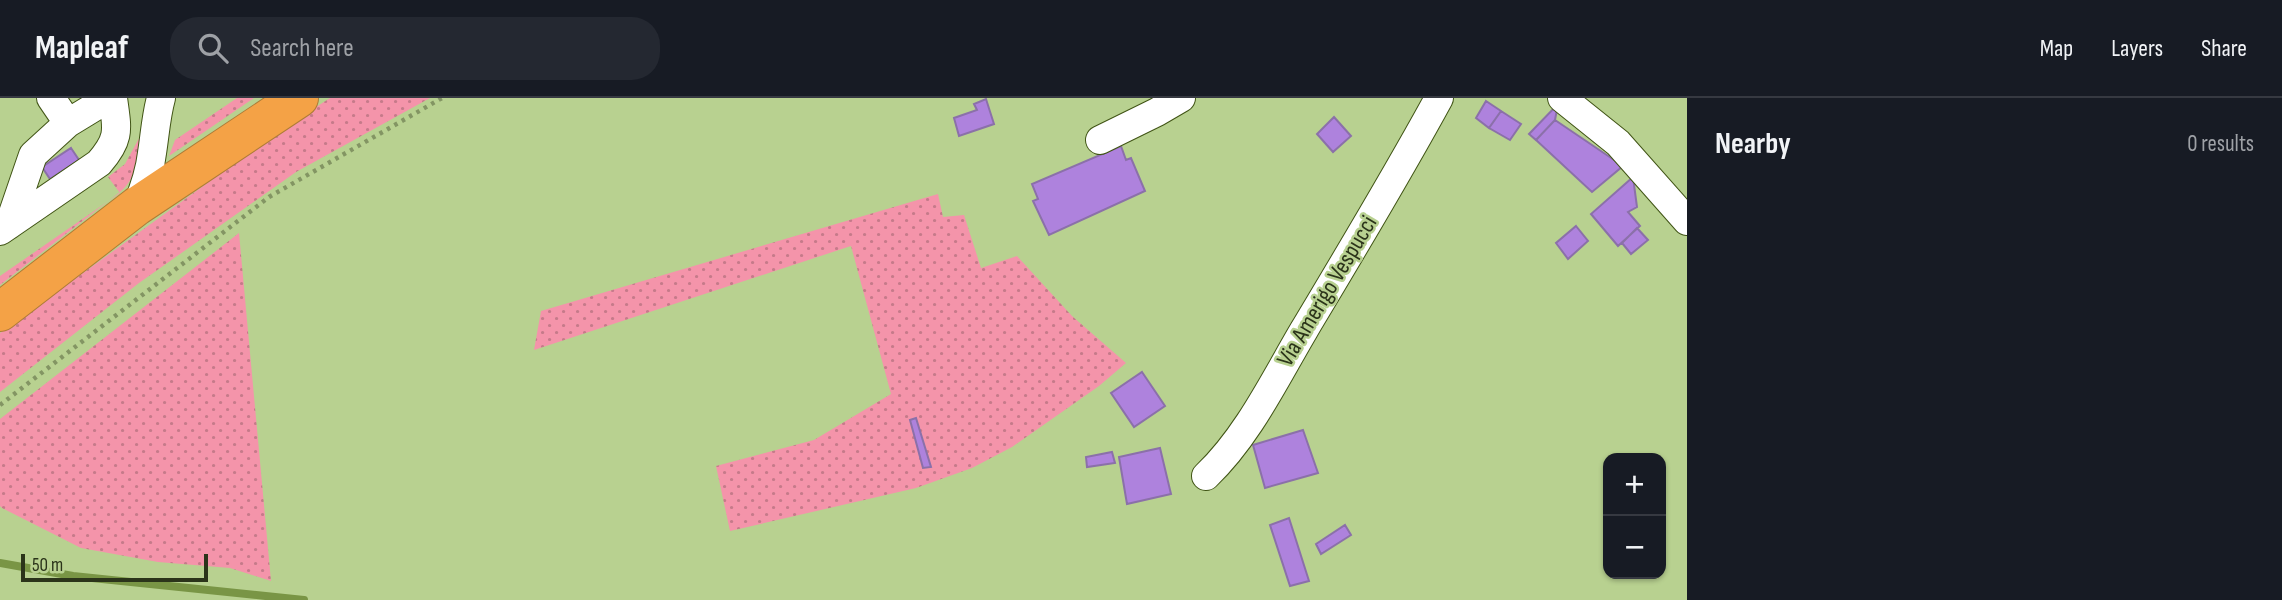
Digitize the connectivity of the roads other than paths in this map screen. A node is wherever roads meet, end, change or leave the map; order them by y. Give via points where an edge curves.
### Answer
1 (51, 98) edge
2 (111, 98) edge
3 (161, 98) edge
4 (299, 98) edge
5 (1181, 98) edge
6 (1439, 98) edge
7 (1562, 98) edge
8 (68, 123) junction
9 (1100, 139) dead end
10 (137, 206) junction
11 (1687, 221) edge
12 (4, 228) edge
13 (0, 312) edge
14 (1206, 476) dead end

1 - 8 street
2 - 8 street
2 - 12 street via 117,132 112,149 99,163
3 - 10 street
4 - 10 highway
5 - 9 street
6 - 14 street, Via Amerigo Vespucci via 1264,398 1226,457
7 - 11 street via 1618,143
8 - 12 street via 33,155
10 - 13 highway

